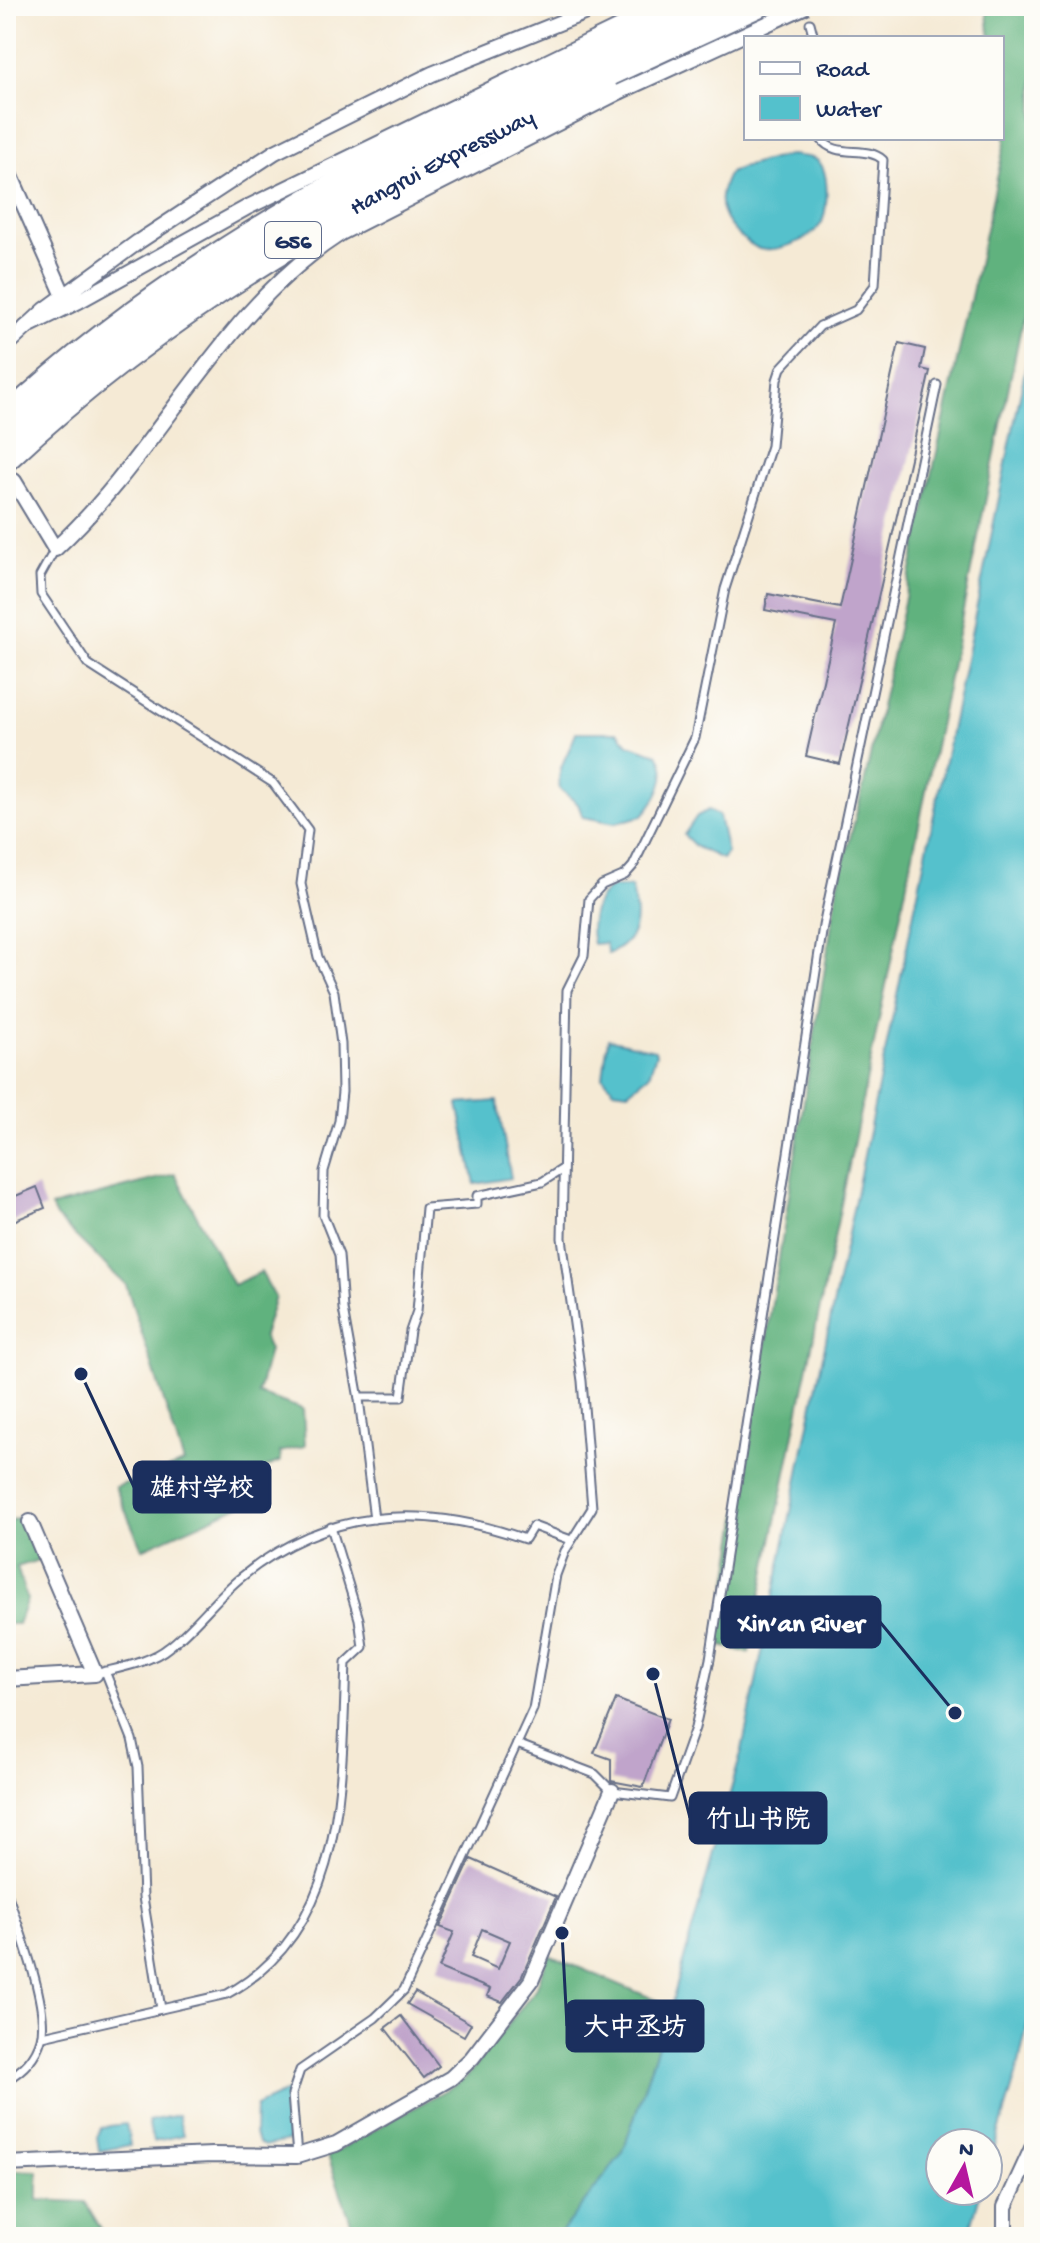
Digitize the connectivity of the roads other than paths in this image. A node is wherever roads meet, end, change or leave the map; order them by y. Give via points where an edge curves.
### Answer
1 (601, 6) edge
2 (662, 6) edge
3 (705, 6) edge
4 (766, 6) edge
5 (806, 6) edge
6 (810, 23) dead end
7 (813, 36) edge
8 (611, 73) junction
9 (822, 140) edge
10 (6, 165) edge
11 (21, 199) junction
12 (6, 207) edge
13 (64, 296) junction
14 (26, 327) junction
15 (6, 346) edge
16 (937, 385) dead end
17 (6, 421) edge
18 (10, 469) edge
19 (55, 549) junction
20 (561, 1170) junction
21 (359, 1397) junction
22 (374, 1519) junction
23 (30, 1522) dead end
24 (331, 1527) junction
25 (571, 1540) junction
26 (100, 1673) junction
27 (6, 1679) edge
28 (517, 1744) junction
29 (612, 1791) junction
30 (6, 1890) edge
31 (161, 2009) junction
32 (43, 2036) junction
33 (6, 2080) edge
34 (1034, 2144) edge
35 (297, 2156) junction
36 (6, 2164) edge
37 (1005, 2237) edge

1 - 13 street via 432,74 323,126 194,203
2 - 14 street via 248,207
3 - 8 highway, G56
4 - 8 highway, G56
5 - 8 street, bridge
6 - 7 lane
8 - 17 highway, Hangrui Expressway / G56 via 411,146 229,248 108,335
8 - 18 highway, Hangrui Expressway / G56 via 423,168 243,269 123,354
8 - 19 street via 303,259 252,309 90,517
9 - 20 lane via 834,150 883,160 875,285 856,310 820,326 781,368 771,446 725,589 695,738 633,866 602,885 586,905 584,956 567,990
10 - 11 street
11 - 12 lane
11 - 13 street
13 - 14 street
14 - 15 street
16 - 29 lane via 823,926 695,1728 670,1798
18 - 19 street
19 - 21 lane via 40,576 41,594 88,664 273,783 308,830 301,884 318,957 334,992 341,1044 339,1121 324,1171 323,1215 339,1255
20 - 21 lane via 542,1182 477,1196 477,1204 426,1208 417,1311 401,1397
20 - 25 lane via 562,1238 593,1497 587,1521
21 - 22 lane
22 - 24 lane
22 - 25 lane via 405,1514 479,1523 525,1539 533,1526
23 - 26 street
24 - 26 lane via 284,1548 242,1576 168,1649
24 - 31 lane via 363,1647 346,1663 334,1844 315,1901 282,1949 252,1980 227,1994
25 - 28 lane via 556,1575 533,1709
26 - 27 street
26 - 31 lane via 132,1739 138,1767 143,1897
28 - 29 lane via 595,1774
28 - 35 lane via 404,1990 375,2018 300,2070 292,2094
29 - 35 street via 531,1981 472,2058 451,2078 336,2144
30 - 32 lane via 35,1977
31 - 32 lane
32 - 33 lane via 27,2064
34 - 37 street via 1005,2207
35 - 36 street

